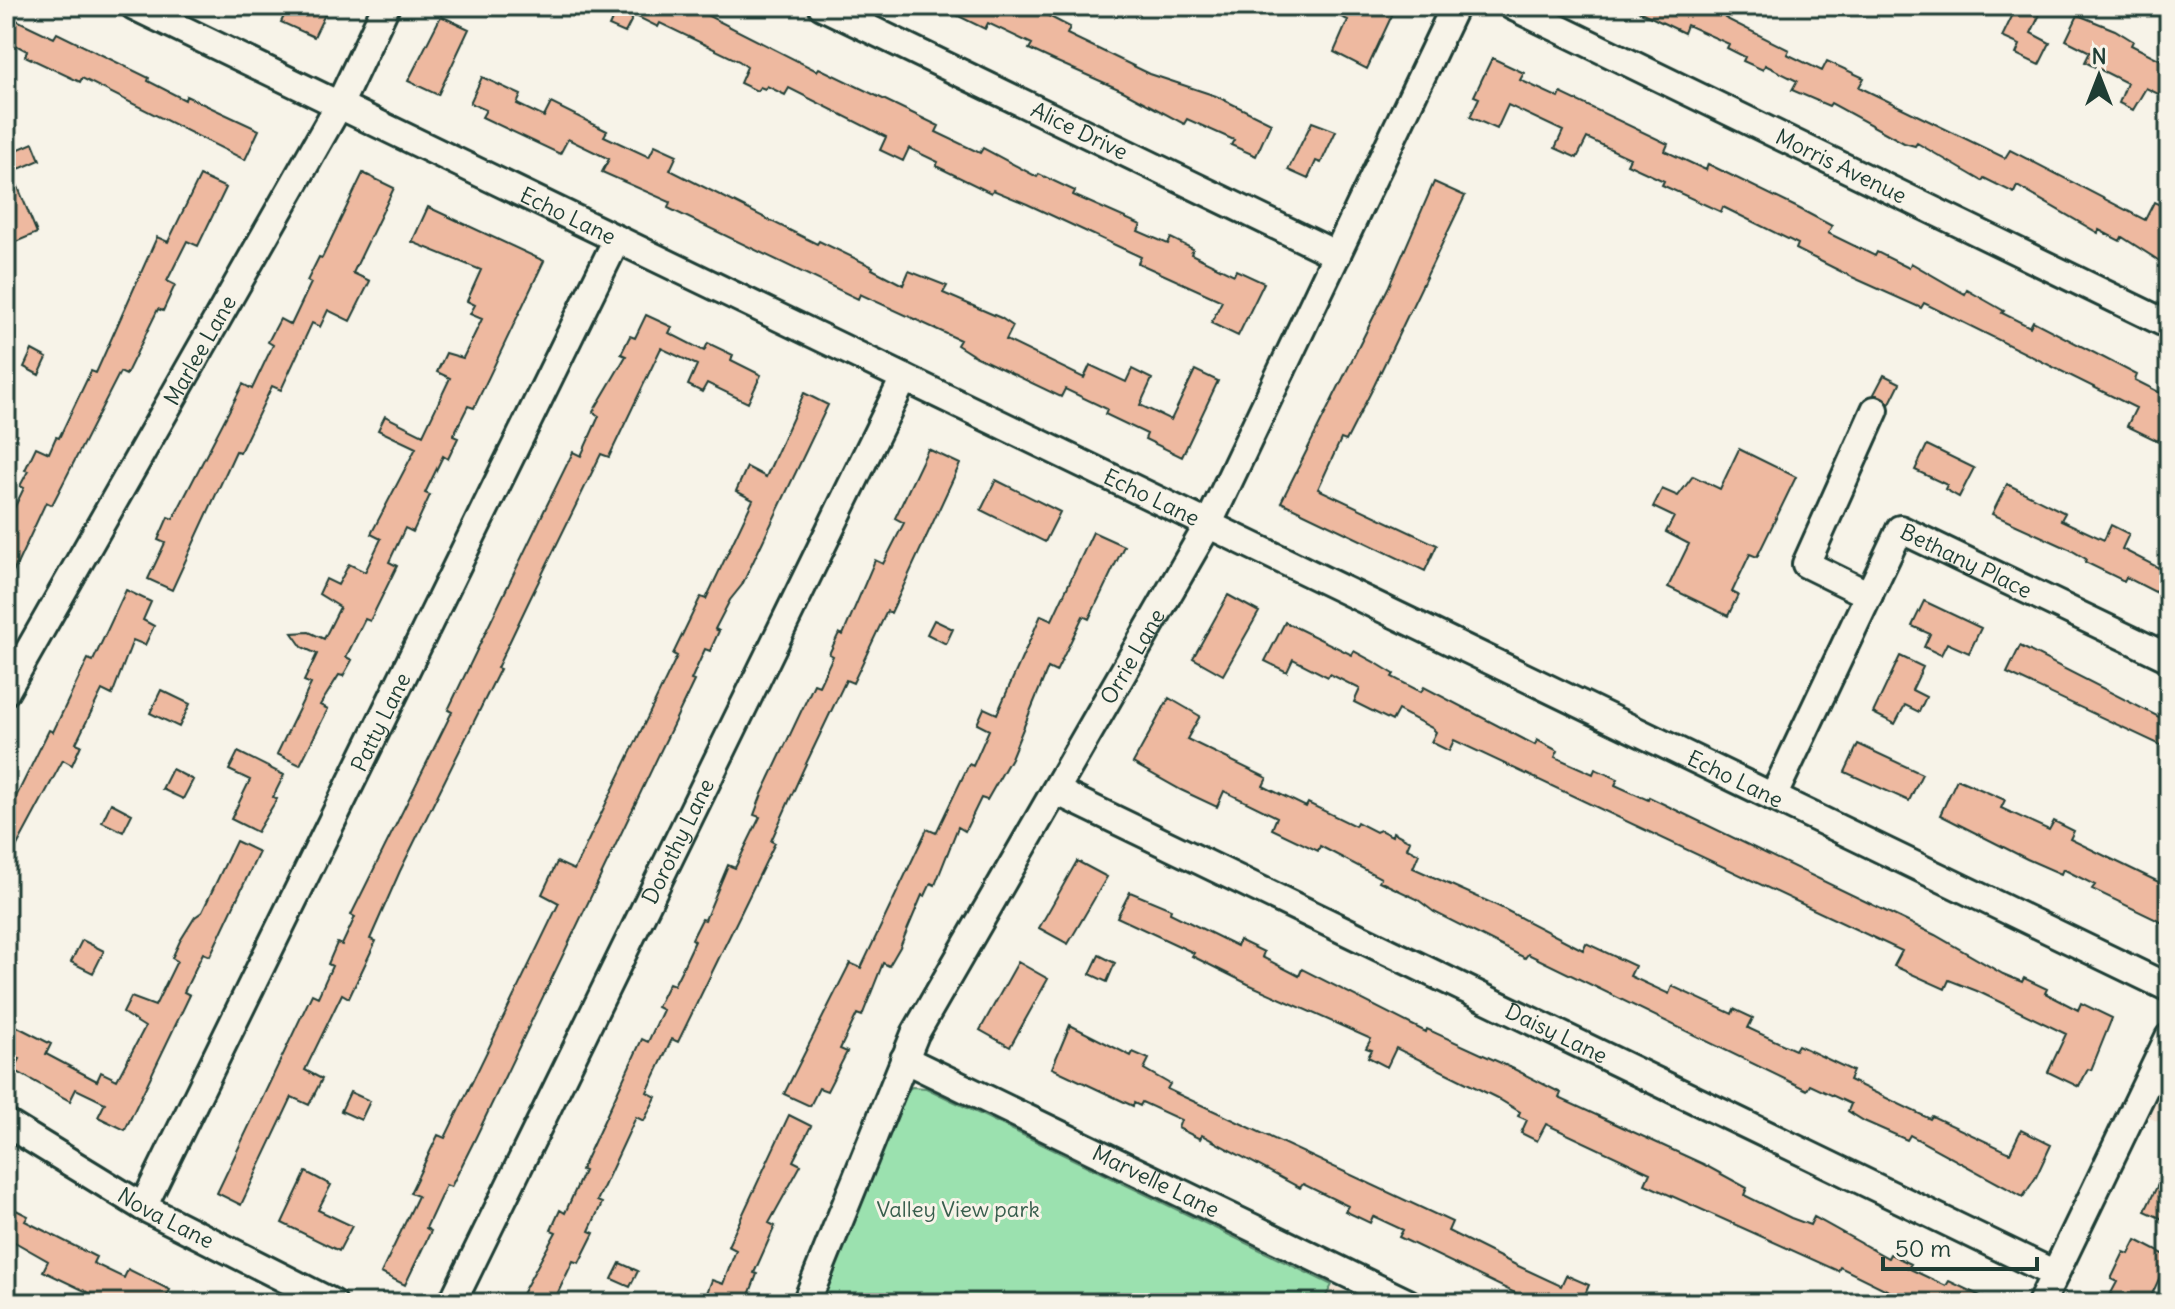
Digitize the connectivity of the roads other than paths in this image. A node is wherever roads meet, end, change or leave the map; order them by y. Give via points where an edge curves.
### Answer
1 (134, 6) edge
2 (386, 6) edge
3 (822, 6) edge
4 (1455, 6) edge
5 (1512, 6) edge
6 (339, 105) junction
7 (617, 239) junction
8 (1337, 255) junction
9 (2169, 325) edge
10 (904, 378) junction
11 (1875, 410) dead end
12 (1208, 525) junction
13 (1869, 595) junction
14 (2169, 658) edge
15 (6, 691) edge
16 (1056, 791) junction
17 (1773, 797) junction
18 (2169, 988) edge
19 (2169, 1037) edge
20 (904, 1059) junction
21 (6, 1123) edge
22 (143, 1207) junction
23 (2055, 1274) junction
24 (333, 1303) edge
25 (452, 1303) edge
26 (806, 1303) edge
27 (1408, 1303) edge
28 (2041, 1303) edge

1 - 6 street, Echo Lane
2 - 6 street, Marlee Lane
3 - 8 street, Alice Drive
4 - 8 street, Orrie Lane
5 - 9 street, Morris Avenue
6 - 7 street, Echo Lane
6 - 15 street, Marlee Lane
7 - 10 street, Echo Lane
7 - 22 street, Patty Lane
8 - 12 street, Orrie Lane
10 - 12 street, Echo Lane
10 - 25 street, Dorothy Lane
11 - 13 street via 1806,564
12 - 16 street, Orrie Lane
12 - 17 street, Echo Lane
13 - 14 street, Bethany Place via 1900,529
13 - 17 street, Bethany Place
16 - 20 street, Orrie Lane via 957,957
16 - 23 street, Daisy Lane
17 - 18 street, Echo Lane
19 - 23 street
20 - 26 street, Orrie Lane
20 - 27 street, Marvelle Lane
21 - 22 street, Nova Lane
22 - 24 street, Nova Lane
23 - 28 street

